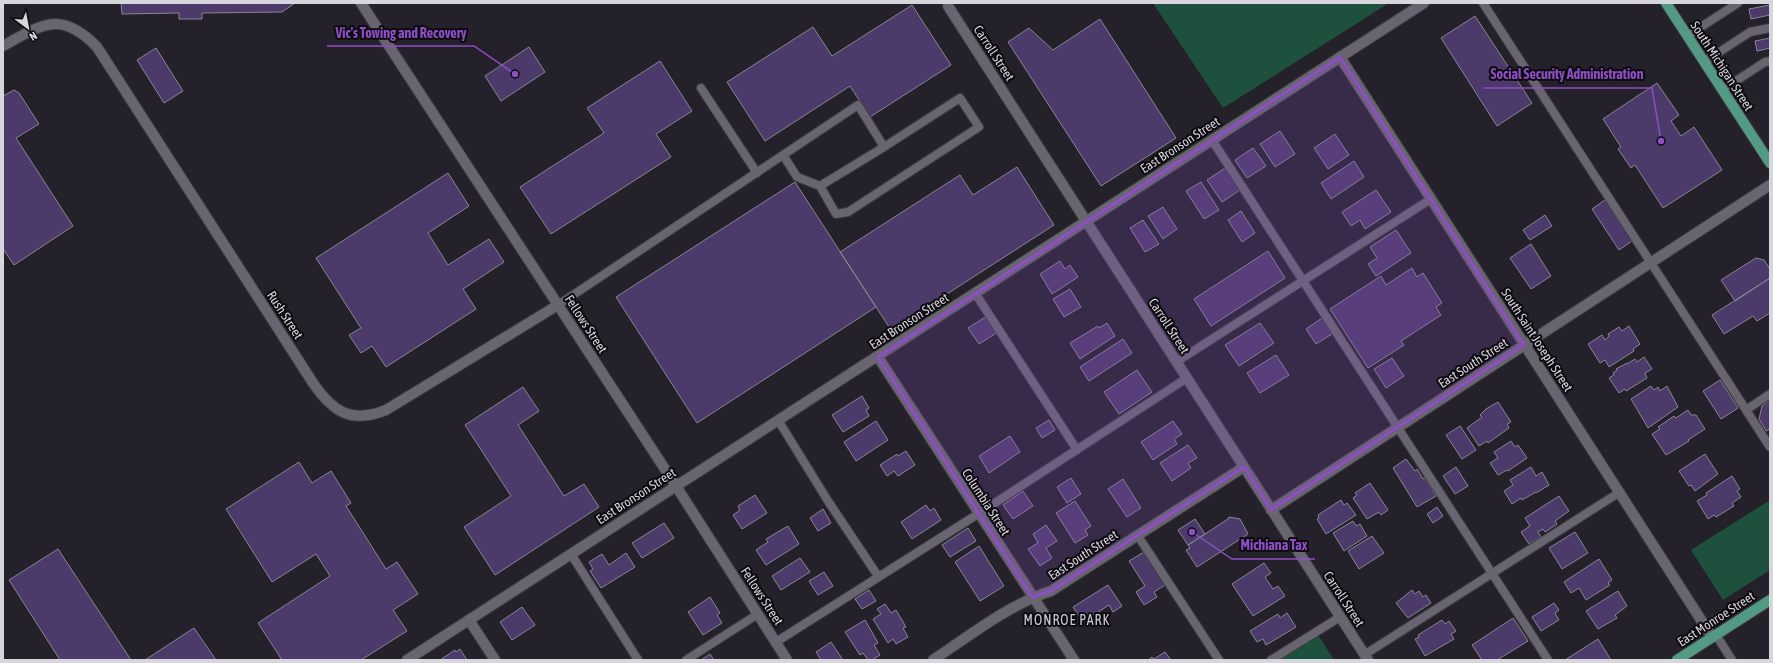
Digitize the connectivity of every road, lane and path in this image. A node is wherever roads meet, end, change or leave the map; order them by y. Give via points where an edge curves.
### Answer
1 (361, 3) edge
2 (1424, 3) edge
3 (1483, 3) edge
4 (1666, 3) edge
5 (1738, 3) edge
6 (948, 6) dead end
7 (1770, 28) edge
8 (1687, 36) junction
9 (3, 46) edge
10 (1340, 57) junction
11 (1770, 61) edge
12 (1704, 62) junction
13 (701, 88) dead end
14 (1722, 90) junction
15 (1212, 140) junction
16 (884, 147) junction
17 (783, 155) junction
18 (1770, 163) edge
19 (757, 173) junction
20 (1770, 185) edge
21 (820, 186) junction
22 (1430, 199) junction
23 (1086, 221) junction
24 (1651, 263) junction
25 (1303, 280) junction
26 (975, 293) junction
27 (558, 305) junction
28 (1524, 345) junction
29 (878, 357) junction
30 (1176, 362) junction
31 (1187, 378) junction
32 (1770, 394) edge
33 (1746, 410) junction
34 (778, 420) junction
35 (1397, 428) junction
36 (1770, 447) edge
37 (1077, 450) junction
38 (1244, 467) junction
39 (676, 486) junction
40 (1620, 492) junction
41 (1271, 510) junction
42 (978, 514) junction
43 (1138, 536) junction
44 (571, 554) junction
45 (1493, 575) junction
46 (878, 576) junction
47 (1032, 597) junction
48 (1770, 600) edge
49 (758, 614) junction
50 (1340, 616) junction
51 (469, 620) junction
52 (1714, 636) junction
53 (776, 642) junction
54 (1366, 657) edge
55 (407, 660) edge
56 (495, 660) edge
57 (638, 660) edge
58 (686, 660) edge
59 (788, 660) edge
60 (933, 660) edge
61 (1074, 660) edge
62 (1219, 660) edge
63 (1270, 660) edge
64 (1548, 660) edge
65 (1676, 660) edge
66 (1732, 660) edge

1 - 27 street, Fellows Street
2 - 10 street, East Bronson Street
3 - 24 lane
4 - 8 main road, South Michigan Street
5 - 8 lane
6 - 23 street, Carroll Street
7 - 12 lane via 1750,32
8 - 12 main road, South Michigan Street
9 - 27 street, Rush Street via 41,26 54,24 69,26 85,35 97,47 313,383 323,398 337,410 356,417 374,415 386,410
10 - 15 street, East Bronson Street
10 - 22 street, South Saint Joseph Street
11 - 14 lane
12 - 14 main road, South Michigan Street
13 - 19 lane
14 - 18 main road, South Michigan Street
15 - 23 street, East Bronson Street
15 - 25 lane
16 - 17 lane via 858,105
16 - 21 lane
16 - 21 lane via 960,98 979,127 848,212 836,214
17 - 19 lane
17 - 21 lane via 797,177
19 - 27 lane
20 - 24 street, East South Street
22 - 25 lane
22 - 28 street, South Saint Joseph Street
23 - 26 street, East Bronson Street
23 - 30 street, Carroll Street
24 - 28 street, East South Street
24 - 33 lane
25 - 30 lane
25 - 35 lane
26 - 29 street, East Bronson Street
26 - 37 lane
27 - 39 street, Fellows Street
28 - 35 street, East South Street
28 - 40 street, South Saint Joseph Street
29 - 34 street, East Bronson Street
29 - 42 street, Columbia Street
30 - 31 street, Carroll Street
31 - 37 lane
31 - 38 street, Carroll Street
32 - 33 lane
33 - 36 lane
34 - 39 street, East Bronson Street
34 - 46 lane
35 - 41 street, East South Street
35 - 45 lane
37 - 42 lane
38 - 41 street, Carroll Street
38 - 43 street, East South Street
39 - 44 street, East Bronson Street
39 - 49 street, Fellows Street
40 - 45 lane
40 - 52 street, South Saint Joseph Street
41 - 50 street, Carroll Street
42 - 46 lane
42 - 47 street, Columbia Street
43 - 47 street, East South Street via 1051,591
43 - 62 lane
44 - 51 street, East Bronson Street
44 - 57 lane
45 - 54 lane
45 - 64 lane
46 - 53 lane
47 - 60 street, East South Street
47 - 61 street, Columbia Street
48 - 52 main road, East Monroe Street
49 - 53 street, Fellows Street
49 - 58 lane
50 - 54 street, Carroll Street
50 - 63 lane
51 - 55 street, East Bronson Street
51 - 56 street
52 - 65 main road, East Monroe Street
52 - 66 lane
53 - 59 street, Fellows Street

